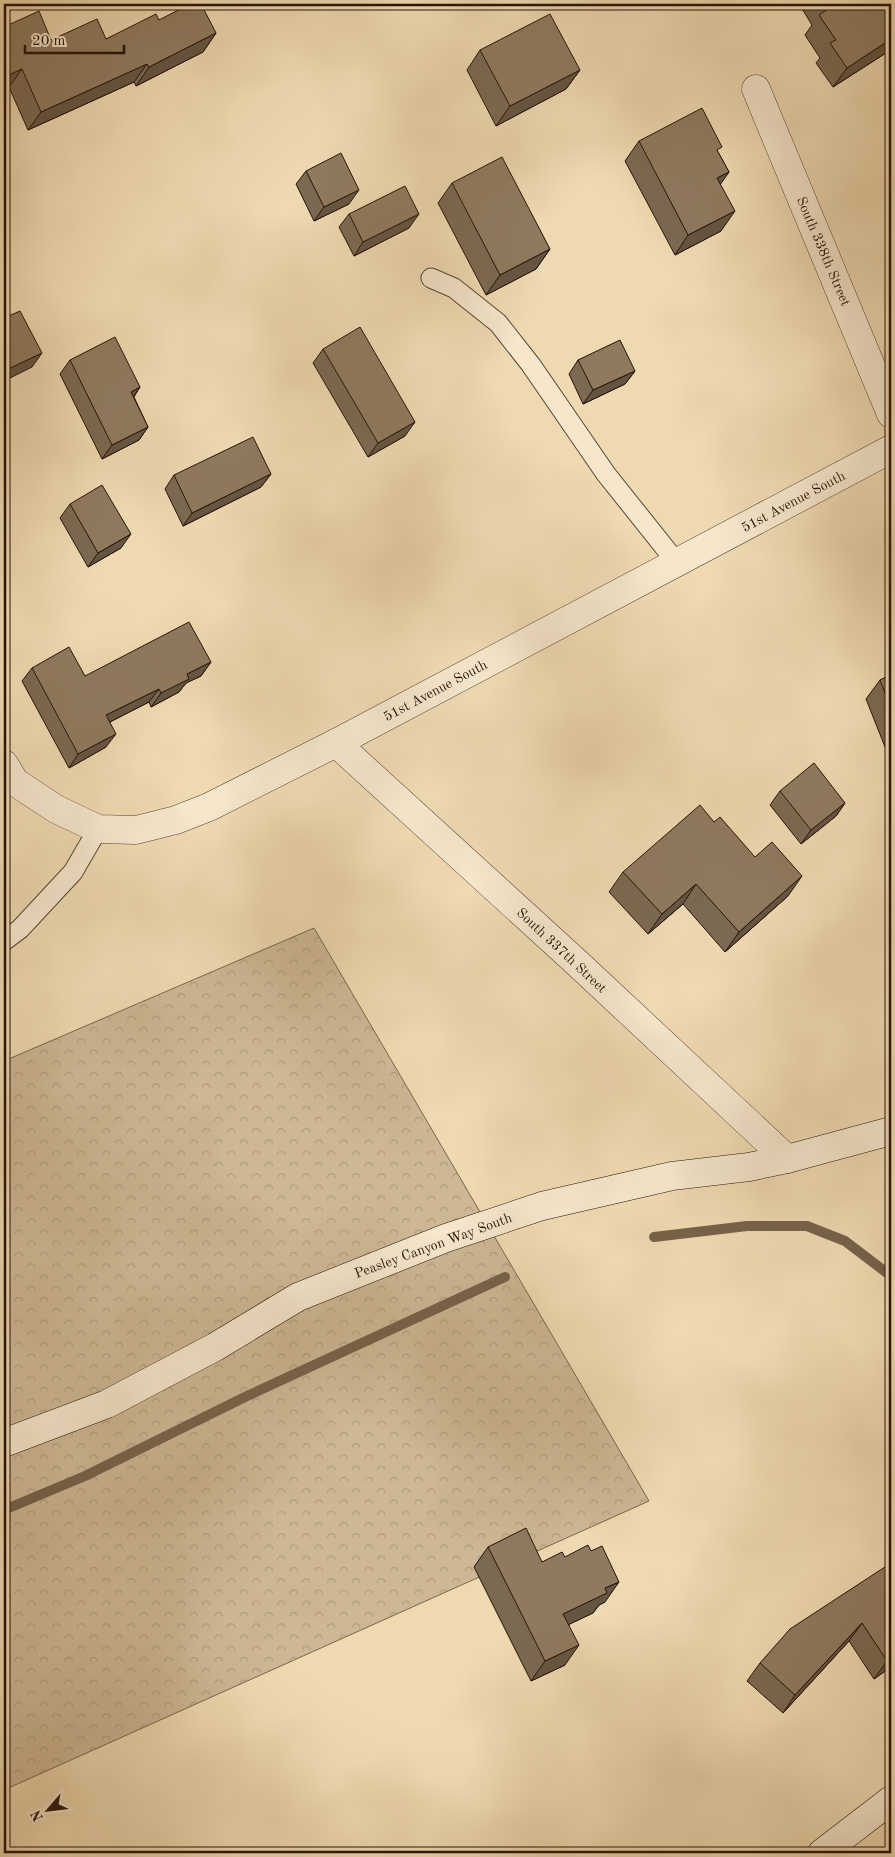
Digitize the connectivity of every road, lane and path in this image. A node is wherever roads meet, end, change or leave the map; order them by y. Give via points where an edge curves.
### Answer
1 (756, 89) dead end
2 (431, 278) dead end
3 (891, 414) edge
4 (891, 449) edge
5 (677, 563) junction
6 (336, 742) junction
7 (4, 764) edge
8 (98, 829) junction
9 (4, 941) edge
10 (891, 1131) edge
11 (787, 1160) junction
12 (4, 1443) edge
13 (891, 1800) edge
14 (822, 1853) edge

1 - 3 street, South 338th Street
2 - 5 lane via 454,288 498,323 606,474
4 - 5 street, 51st Avenue South
5 - 6 street, 51st Avenue South
6 - 8 street, 51st Avenue South via 209,807 176,820 136,830
6 - 11 street, South 337th Street
7 - 8 street via 15,782 56,809
8 - 9 lane via 73,872 20,929
10 - 11 street, Peasley Canyon Way South
11 - 12 street, Peasley Canyon Way South via 663,1178 542,1206 446,1238 298,1298 215,1347 107,1404
13 - 14 street

